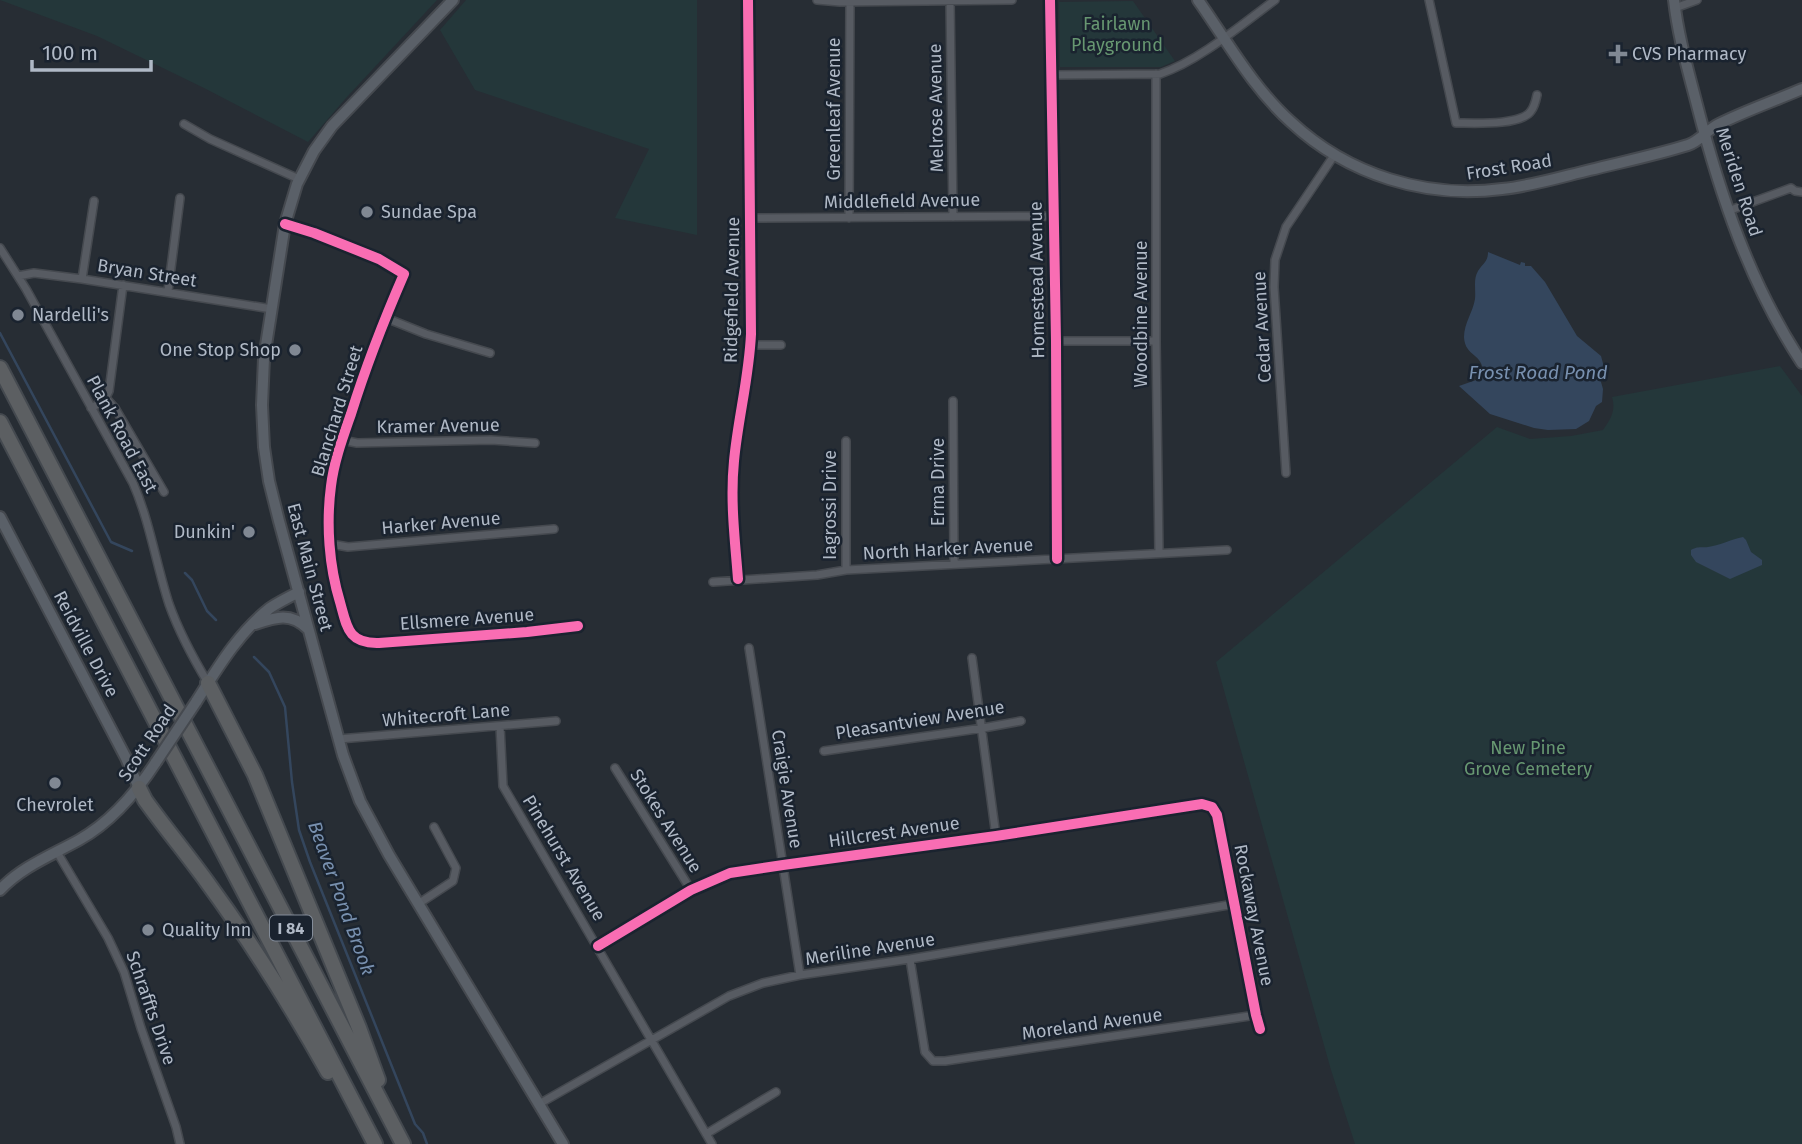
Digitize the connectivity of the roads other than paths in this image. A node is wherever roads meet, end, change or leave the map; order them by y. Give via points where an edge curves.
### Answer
1 (453, 0) edge
2 (748, 0) edge
3 (817, 0) edge
4 (1012, 0) edge
5 (1050, 0) edge
6 (1198, 0) edge
7 (1275, 0) edge
8 (1429, 0) edge
9 (1697, 0) edge
10 (850, 1) edge
11 (950, 1) edge
12 (1674, 4) edge
13 (1224, 37) junction
14 (1156, 74) junction
15 (1052, 75) junction
16 (1802, 89) edge
17 (1537, 95) dead end
18 (184, 124) dead end
19 (1705, 134) junction
20 (1335, 154) junction
21 (299, 179) junction
22 (1802, 192) edge
23 (180, 198) dead end
24 (94, 201) dead end
25 (1728, 211) junction
26 (1053, 216) junction
27 (953, 217) junction
28 (751, 218) junction
29 (849, 218) junction
30 (285, 224) junction
31 (0, 248) edge
32 (19, 276) junction
33 (82, 279) junction
34 (123, 285) junction
35 (168, 292) junction
36 (272, 309) junction
37 (386, 318) junction
38 (1056, 341) junction
39 (1156, 341) junction
40 (751, 345) junction
41 (781, 345) dead end
42 (490, 353) dead end
43 (1802, 363) edge
44 (0, 368) edge
45 (106, 398) junction
46 (953, 401) dead end
47 (92, 408) junction
48 (0, 422) edge
49 (342, 440) junction
50 (846, 441) dead end
51 (535, 443) dead end
52 (1286, 473) dead end
53 (164, 492) dead end
54 (0, 517) edge
55 (554, 529) dead end
56 (331, 544) junction
57 (1227, 550) dead end
58 (1159, 553) junction
59 (1057, 559) junction
60 (954, 564) junction
61 (846, 570) junction
62 (738, 579) junction
63 (713, 582) dead end
64 (299, 592) junction
65 (253, 624) junction
66 (578, 626) dead end
67 (309, 630) junction
68 (359, 641) joint
69 (749, 648) dead end
70 (972, 658) dead end
71 (208, 683) junction
72 (556, 721) dead end
73 (1021, 721) dead end
74 (500, 726) junction
75 (983, 728) junction
76 (339, 739) junction
77 (824, 751) dead end
78 (615, 768) dead end
79 (139, 788) junction
80 (1212, 807) joint
81 (434, 827) dead end
82 (996, 836) junction
83 (57, 852) junction
84 (783, 864) junction
85 (0, 890) edge
86 (691, 890) junction
87 (418, 904) junction
88 (1234, 904) junction
89 (598, 946) junction
90 (911, 959) junction
91 (800, 975) junction
92 (1256, 1015) junction
93 (1260, 1029) dead end
94 (651, 1039) junction
95 (776, 1092) dead end
96 (380, 1100) junction
97 (539, 1104) junction
98 (358, 1111) junction
99 (706, 1134) junction
100 (180, 1144) edge
101 (375, 1144) edge
102 (404, 1144) edge
103 (563, 1144) edge
104 (712, 1144) edge

1 - 21 main road, East Main Street via 332,126
2 - 28 street, Ridgefield Avenue
3 - 10 street
4 - 11 street
5 - 15 street, Homestead Avenue
6 - 13 main road, Frost Road
7 - 13 street
8 - 17 street via 1456,123 1519,119 1531,112
9 - 12 street
10 - 11 street
10 - 29 street, Greenleaf Avenue
11 - 27 street, Melrose Avenue
12 - 19 main road, Meriden Road
13 - 14 street via 1192,60
13 - 20 main road, Frost Road via 1277,108 1305,135
14 - 15 street
14 - 39 street, Woodbine Avenue
15 - 26 street, Homestead Avenue
16 - 19 main road, Frost Road
18 - 21 street
19 - 20 main road, Frost Road via 1688,145 1525,186 1476,192 1431,190 1393,181
19 - 25 main road, Meriden Road
20 - 52 street, Cedar Avenue via 1286,227 1275,260
21 - 30 main road, East Main Street
22 - 25 street via 1791,188
23 - 35 street
24 - 33 street
25 - 43 main road, Meriden Road via 1768,302
26 - 27 street, Middlefield Avenue
26 - 38 street, Homestead Avenue
27 - 29 street, Middlefield Avenue
28 - 29 street, Middlefield Avenue
28 - 40 street, Ridgefield Avenue
30 - 36 main road, East Main Street
30 - 37 street, Blanchard Street via 379,259 404,274
31 - 32 street, Plank Road East
32 - 33 street, Bryan Street via 34,273
32 - 47 street, Plank Road East
33 - 34 street, Bryan Street
34 - 35 street, Bryan Street
34 - 45 street
35 - 36 street, Bryan Street
36 - 64 main road, East Main Street via 262,381 264,447
37 - 42 street
37 - 49 street, Blanchard Street
38 - 39 street
38 - 59 street, Homestead Avenue
39 - 58 street, Woodbine Avenue
40 - 41 street, Ridgefield Avenue
40 - 62 street, Ridgefield Avenue via 733,469
44 - 96 highway, I 84
45 - 47 street
45 - 53 street
46 - 60 street, Erma Drive
47 - 71 street, Plank Road East via 134,484 172,611
48 - 98 highway, I 84
49 - 51 street, Kramer Avenue
49 - 56 street, Blanchard Street via 331,485
50 - 61 street, Iagrossi Drive
54 - 79 main road, Reidville Drive
55 - 56 street, Harker Avenue via 348,547
56 - 68 street, Blanchard Street via 340,601 349,631
57 - 58 street, North Harker Avenue
58 - 59 street, North Harker Avenue
59 - 60 street, North Harker Avenue
60 - 61 street, North Harker Avenue
61 - 62 street, North Harker Avenue
62 - 63 street, North Harker Avenue
64 - 65 main road, Scott Road
64 - 67 main road, East Main Street
65 - 67 main road via 290,617
65 - 71 main road, Scott Road
66 - 68 street, Ellsmere Avenue
67 - 76 main road, East Main Street
69 - 84 street, Craigie Avenue
70 - 75 street
71 - 79 main road, Scott Road, bridge
71 - 96 highway via 260,788 373,1064
72 - 74 street, Whitecroft Lane
73 - 75 street, Pleasantview Avenue
74 - 76 street, Whitecroft Lane
74 - 89 street, Pinehurst Avenue via 503,786
75 - 77 street, Pleasantview Avenue
75 - 82 street
76 - 87 main road, East Main Street via 363,807
78 - 86 street, Stokes Avenue
79 - 83 main road, Scott Road via 102,825
79 - 98 highway via 258,955 341,1095
80 - 82 street, Hillcrest Avenue via 1202,804
80 - 88 street, Rockaway Avenue
81 - 87 street via 456,874 453,881
82 - 84 street, Hillcrest Avenue
83 - 85 main road, Scott Road
83 - 100 street, Schraffts Drive via 124,972
84 - 86 street, Hillcrest Avenue via 730,873
84 - 91 street, Craigie Avenue
86 - 89 street, Hillcrest Avenue
87 - 97 main road, East Main Street
88 - 90 street, Meriline Avenue
88 - 92 street, Rockaway Avenue
89 - 94 street, Pinehurst Avenue
90 - 91 street, Meriline Avenue
90 - 92 street, Moreland Avenue via 925,1052 933,1061
91 - 94 street, Meriline Avenue via 729,996
92 - 93 street, Rockaway Avenue
94 - 97 street, Meriline Avenue
94 - 99 street, Pinehurst Avenue
95 - 99 street
96 - 102 highway, I 84
97 - 103 main road, East Main Street
98 - 101 highway, I 84
99 - 104 street, Pinehurst Avenue

